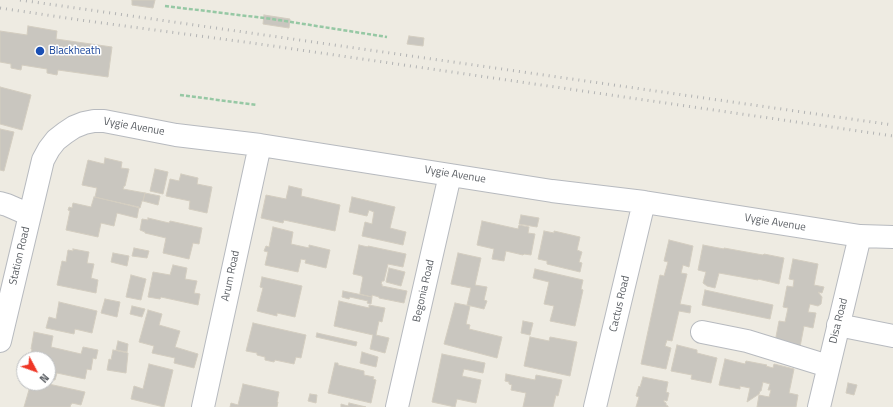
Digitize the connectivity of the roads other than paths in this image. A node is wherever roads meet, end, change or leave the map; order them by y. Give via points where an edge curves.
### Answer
1 (260, 145) junction
2 (40, 171) joint
3 (450, 175) junction
4 (644, 202) junction
5 (0, 203) edge
6 (30, 215) junction
7 (860, 236) junction
8 (893, 237) edge
9 (838, 325) junction
10 (702, 332) dead end
11 (893, 336) edge
12 (0, 341) edge
13 (828, 366) junction
14 (203, 407) edge
15 (397, 407) edge
16 (596, 407) edge
17 (819, 407) edge

1 - 2 street, Vygie Avenue via 176,135 104,121 84,123 65,132 56,140 43,160
1 - 3 street, Vygie Avenue
1 - 14 street, Arum Road
2 - 6 street, Station Road
3 - 4 street, Vygie Avenue
3 - 15 street, Begonia Road
4 - 7 street, Vygie Avenue
4 - 16 street, Cactus Road
5 - 6 street
6 - 12 street, Station Road
7 - 8 street, Vygie Avenue
7 - 9 street, Disa Road
9 - 11 street
9 - 13 street, Disa Road
10 - 13 street via 747,341
13 - 17 street, Disa Road

